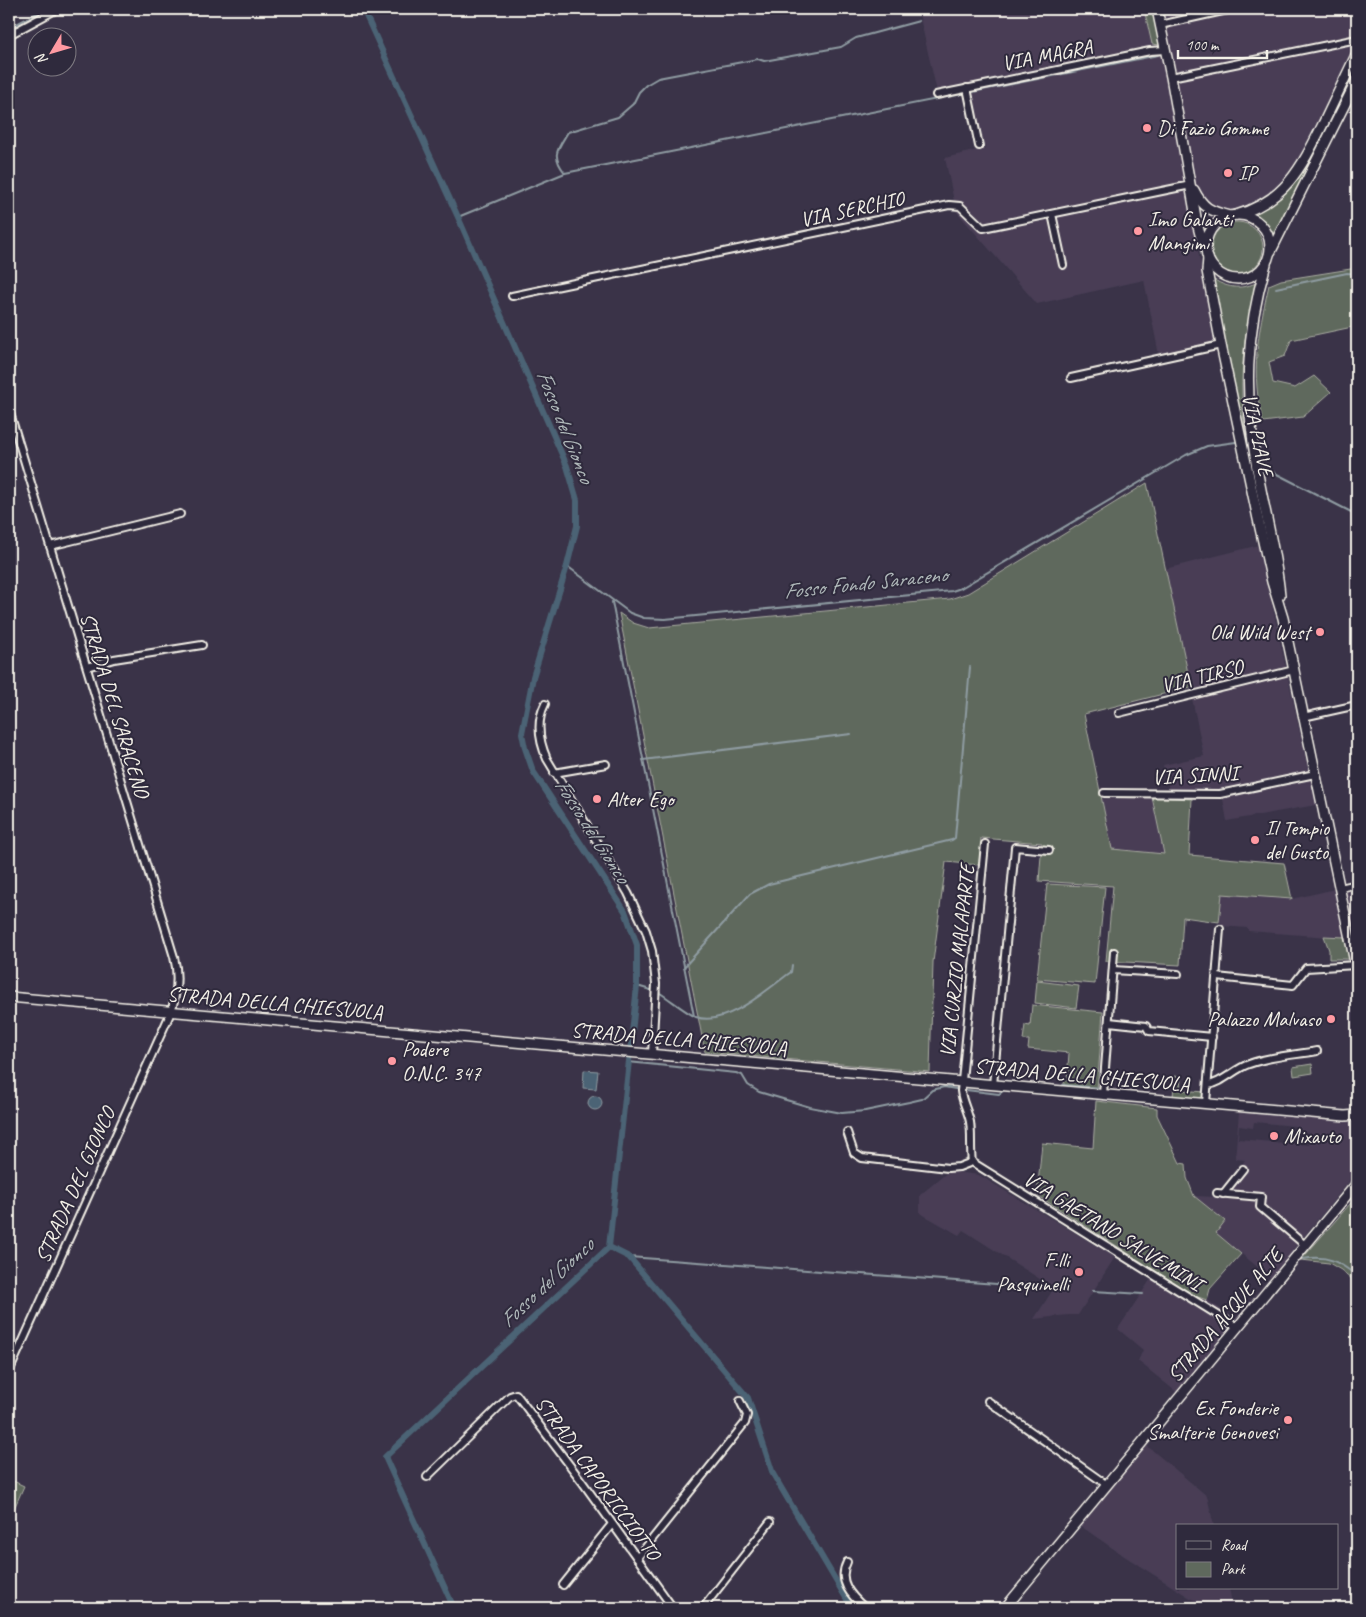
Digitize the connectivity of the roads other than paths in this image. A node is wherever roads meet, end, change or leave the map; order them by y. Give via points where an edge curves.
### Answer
1 (57, 9) edge
2 (1157, 9) edge
3 (1232, 9) edge
4 (1160, 25) junction
5 (9, 35) edge
6 (1357, 39) edge
7 (1166, 50) junction
8 (1357, 54) edge
9 (1171, 77) junction
10 (1357, 80) edge
11 (967, 88) junction
12 (936, 94) dead end
13 (979, 146) dead end
14 (1191, 185) junction
15 (1052, 214) junction
16 (1233, 216) junction
17 (1270, 253) junction
18 (1207, 254) junction
19 (1266, 264) junction
20 (1063, 265) dead end
21 (512, 296) dead end
22 (1221, 344) junction
23 (1071, 378) dead end
24 (9, 410) edge
25 (180, 514) dead end
26 (50, 546) junction
27 (1282, 618) junction
28 (202, 645) dead end
29 (87, 667) junction
30 (1294, 670) junction
31 (545, 704) dead end
32 (1357, 705) edge
33 (1119, 713) dead end
34 (1303, 717) junction
35 (606, 764) dead end
36 (554, 773) junction
37 (1316, 774) junction
38 (1104, 793) dead end
39 (985, 844) dead end
40 (1049, 850) dead end
41 (1357, 884) edge
42 (1340, 888) junction
43 (1220, 929) dead end
44 (1114, 952) dead end
45 (1357, 969) edge
46 (1113, 970) junction
47 (1178, 974) dead end
48 (1216, 977) junction
49 (9, 997) edge
50 (171, 1012) junction
51 (1109, 1022) junction
52 (1212, 1037) junction
53 (1317, 1051) dead end
54 (652, 1054) junction
55 (962, 1082) junction
56 (993, 1085) junction
57 (1208, 1085) junction
58 (1103, 1094) junction
59 (1206, 1104) junction
60 (1357, 1115) edge
61 (1345, 1116) junction
62 (1357, 1119) edge
63 (847, 1132) dead end
64 (972, 1162) junction
65 (1243, 1169) dead end
66 (1357, 1182) edge
67 (1305, 1245) junction
68 (1237, 1327) junction
69 (9, 1372) edge
70 (988, 1400) dead end
71 (740, 1401) dead end
72 (427, 1477) dead end
73 (1106, 1485) junction
74 (770, 1522) dead end
75 (612, 1524) junction
76 (637, 1558) junction
77 (847, 1562) dead end
78 (563, 1585) dead end
79 (673, 1608) edge
80 (703, 1608) edge
81 (866, 1608) edge
82 (1005, 1608) edge

1 - 5 street
2 - 4 main road, VIA PIAVE
3 - 4 street
4 - 7 main road, VIA PIAVE
6 - 9 street
7 - 9 main road, VIA PIAVE
7 - 11 street, VIA MAGRA
8 - 16 main road via 1293,178 1269,201
9 - 14 main road, VIA PIAVE
10 - 17 main road
11 - 12 street, VIA MAGRA
11 - 13 street
14 - 15 street, VIA SERCHIO
14 - 16 main road, VIA PIAVE via 1203,205
14 - 18 main road, VIA PIAVE via 1197,223
15 - 20 street
15 - 21 street, VIA SERCHIO via 983,228 960,206 949,205
16 - 17 main road via 1246,216 1262,226 1268,234
16 - 18 main road via 1215,225 1210,232
17 - 19 main road
18 - 19 main road via 1220,274 1235,279 1251,278
18 - 22 main road, VIA PIAVE via 1207,271
19 - 27 main road, VIA PIAVE via 1251,330 1249,392 1255,460 1279,580
22 - 23 street
22 - 27 main road, VIA PIAVE
24 - 26 street, STRADA DEL SARACENO
25 - 26 street
26 - 29 street, STRADA DEL SARACENO
27 - 30 main road, VIA PIAVE
28 - 29 street via 114,659
29 - 50 street, STRADA DEL SARACENO via 176,964 177,990
30 - 33 street, VIA TIRSO
30 - 34 main road, VIA PIAVE
31 - 36 street via 539,732
32 - 34 street
34 - 37 main road, VIA PIAVE
35 - 36 street
36 - 54 street via 628,893 648,936 656,990
37 - 38 street, VIA SINNI via 1220,794
37 - 42 main road, VIA PIAVE
39 - 55 street, VIA CURZIO MALAPARTE
40 - 56 street via 1015,847
41 - 42 street
42 - 45 main road, VIA PIAVE
43 - 48 street
44 - 46 street
45 - 48 street via 1306,968 1293,985
46 - 47 street
46 - 51 street
48 - 52 street
49 - 50 main road, STRADA DELLA CHIESUOLA
50 - 54 main road, STRADA DELLA CHIESUOLA
50 - 69 street, STRADA DEL GIONCO
51 - 52 street via 1146,1026 1149,1031
51 - 58 street
52 - 57 street
53 - 57 street via 1257,1061
54 - 55 main road, STRADA DELLA CHIESUOLA
55 - 56 main road, STRADA DELLA CHIESUOLA
55 - 64 street via 962,1098 970,1121
56 - 58 main road, STRADA DELLA CHIESUOLA
57 - 59 street
58 - 59 main road, STRADA DELLA CHIESUOLA
59 - 61 main road, STRADA DELLA CHIESUOLA
60 - 61 main road, STRADA DELLA CHIESUOLA
61 - 62 main road, STRADA DELLA CHIESUOLA
63 - 64 street via 854,1153 862,1158 948,1168
64 - 68 street, VIA GAETANO SALVEMINI
65 - 67 street via 1220,1194 1261,1197 1260,1207
66 - 67 main road, STRADA ACQUE ALTE
67 - 68 main road, STRADA ACQUE ALTE
68 - 73 main road, STRADA ACQUE ALTE
70 - 73 street
71 - 76 street via 747,1415 745,1423
72 - 75 street, STRADA CAPORICCIOTTO via 510,1396 516,1394
73 - 82 main road, STRADA ACQUE ALTE
74 - 80 street
75 - 76 street, STRADA CAPORICCIOTTO
75 - 78 street
76 - 79 street, STRADA CAPORICCIOTTO
77 - 81 street via 843,1573 845,1583

